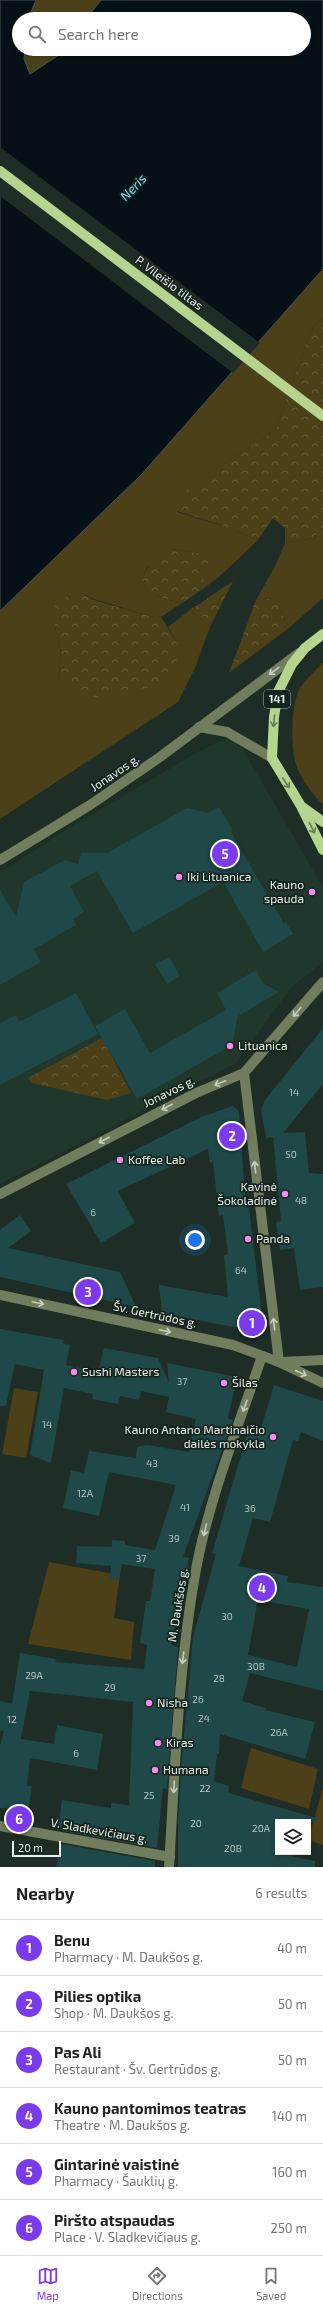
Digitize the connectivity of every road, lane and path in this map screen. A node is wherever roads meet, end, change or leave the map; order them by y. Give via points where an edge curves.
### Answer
1 (0, 171) edge
2 (323, 416) edge
3 (323, 634) edge
4 (305, 648) junction
5 (199, 727) junction
6 (272, 758) junction
7 (301, 806) junction
8 (323, 822) edge
9 (323, 850) edge
10 (0, 860) edge
11 (323, 982) edge
12 (244, 1073) junction
13 (0, 1194) edge
14 (0, 1295) edge
15 (262, 1356) junction
16 (323, 1360) edge
17 (279, 1362) junction
18 (323, 1383) edge
19 (0, 1826) edge
20 (170, 1856) junction
21 (169, 1867) edge

1 - 2 main road, P. Vileišio tiltas
3 - 4 main road, 141
4 -> 5 street, Jonavos g.
4 -> 6 main road, 141 via 292,664 278,692
5 - 6 street via 227,732
5 - 10 street, Jonavos g. via 90,805
6 -> 7 main road
7 - 8 main road
7 -> 9 main road
11 -> 12 street, Jonavos g.
12 -> 13 street, Jonavos g. via 196,1093
17 -> 12 street
14 -> 15 street, Šv. Gertrūdos g. via 233,1345
15 - 17 street, Šv. Gertrūdos g.
15 -> 20 street, M. Daukšos g. via 209,1514 195,1575 182,1668
16 - 17 street, Šv. Gertrūdos g.
17 -> 18 street, Šv. Gertrūdos g.
19 - 20 street, V. Sladkevičiaus g.
20 - 21 street, M. Daukšos g.

